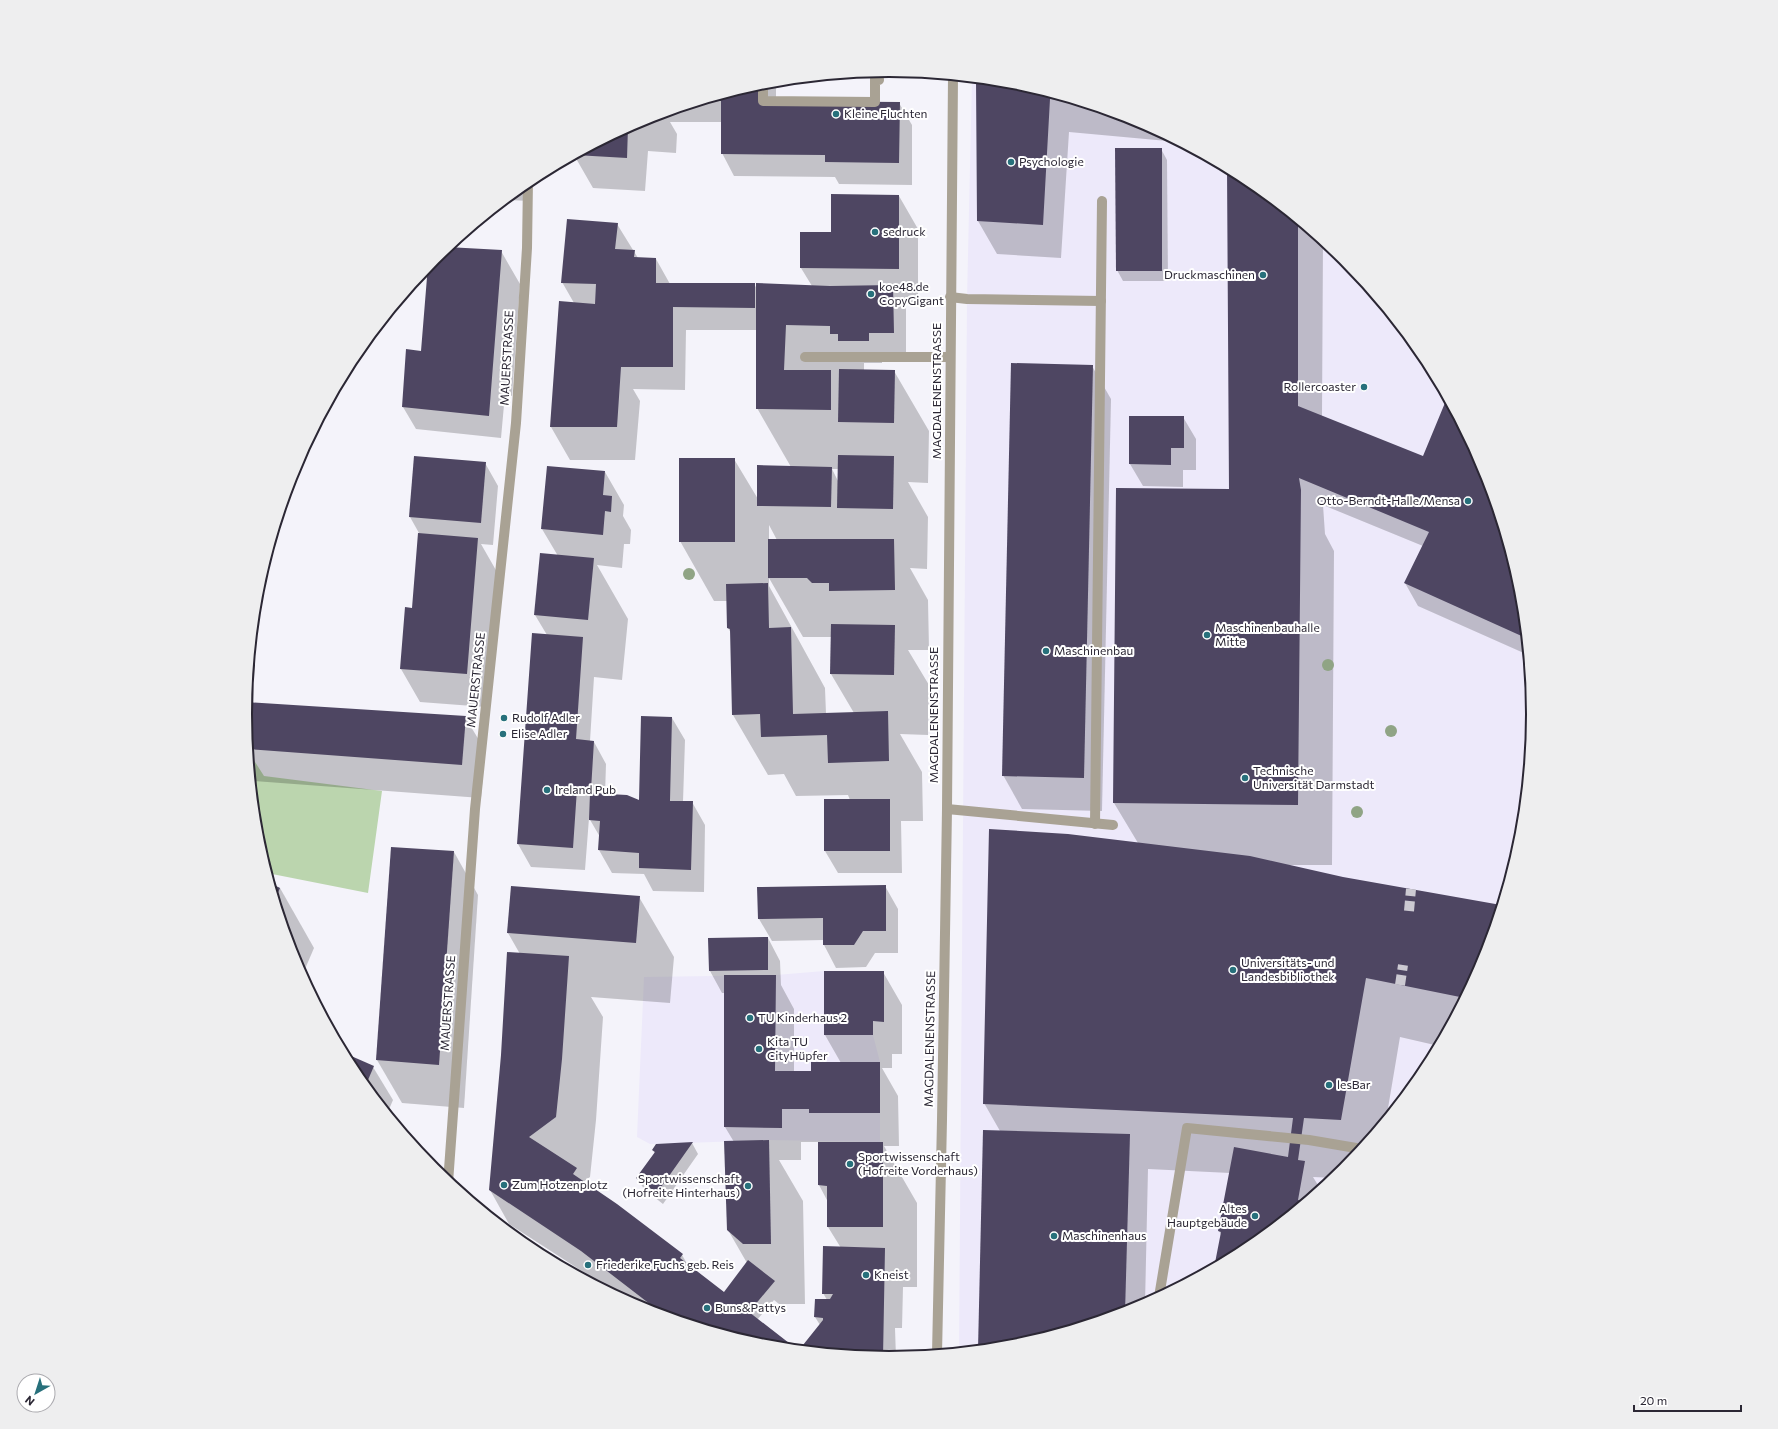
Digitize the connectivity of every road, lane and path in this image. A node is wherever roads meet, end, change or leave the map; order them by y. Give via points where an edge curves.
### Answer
1 (879, 77) edge
2 (953, 80) edge
3 (763, 89) edge
4 (528, 189) edge
5 (1102, 201) dead end
6 (950, 297) junction
7 (1101, 301) junction
8 (806, 357) dead end
9 (950, 358) junction
10 (947, 809) junction
11 (1095, 824) junction
12 (1113, 825) dead end
13 (1356, 1148) edge
14 (449, 1175) edge
15 (1160, 1291) edge
16 (937, 1350) edge

1 - 3 street via 879,80 875,79 875,102 763,101
2 - 6 street, MAGDALENENSTRASSE
4 - 14 street, MAUERSTRASSE via 527,248 516,423 475,810
5 - 7 street
6 - 7 street
6 - 9 street, MAGDALENENSTRASSE
7 - 11 street
8 - 9 street
9 - 10 street, MAGDALENENSTRASSE
10 - 11 street
10 - 16 street, MAGDALENENSTRASSE
11 - 12 street
13 - 15 street via 1309,1140 1187,1128

